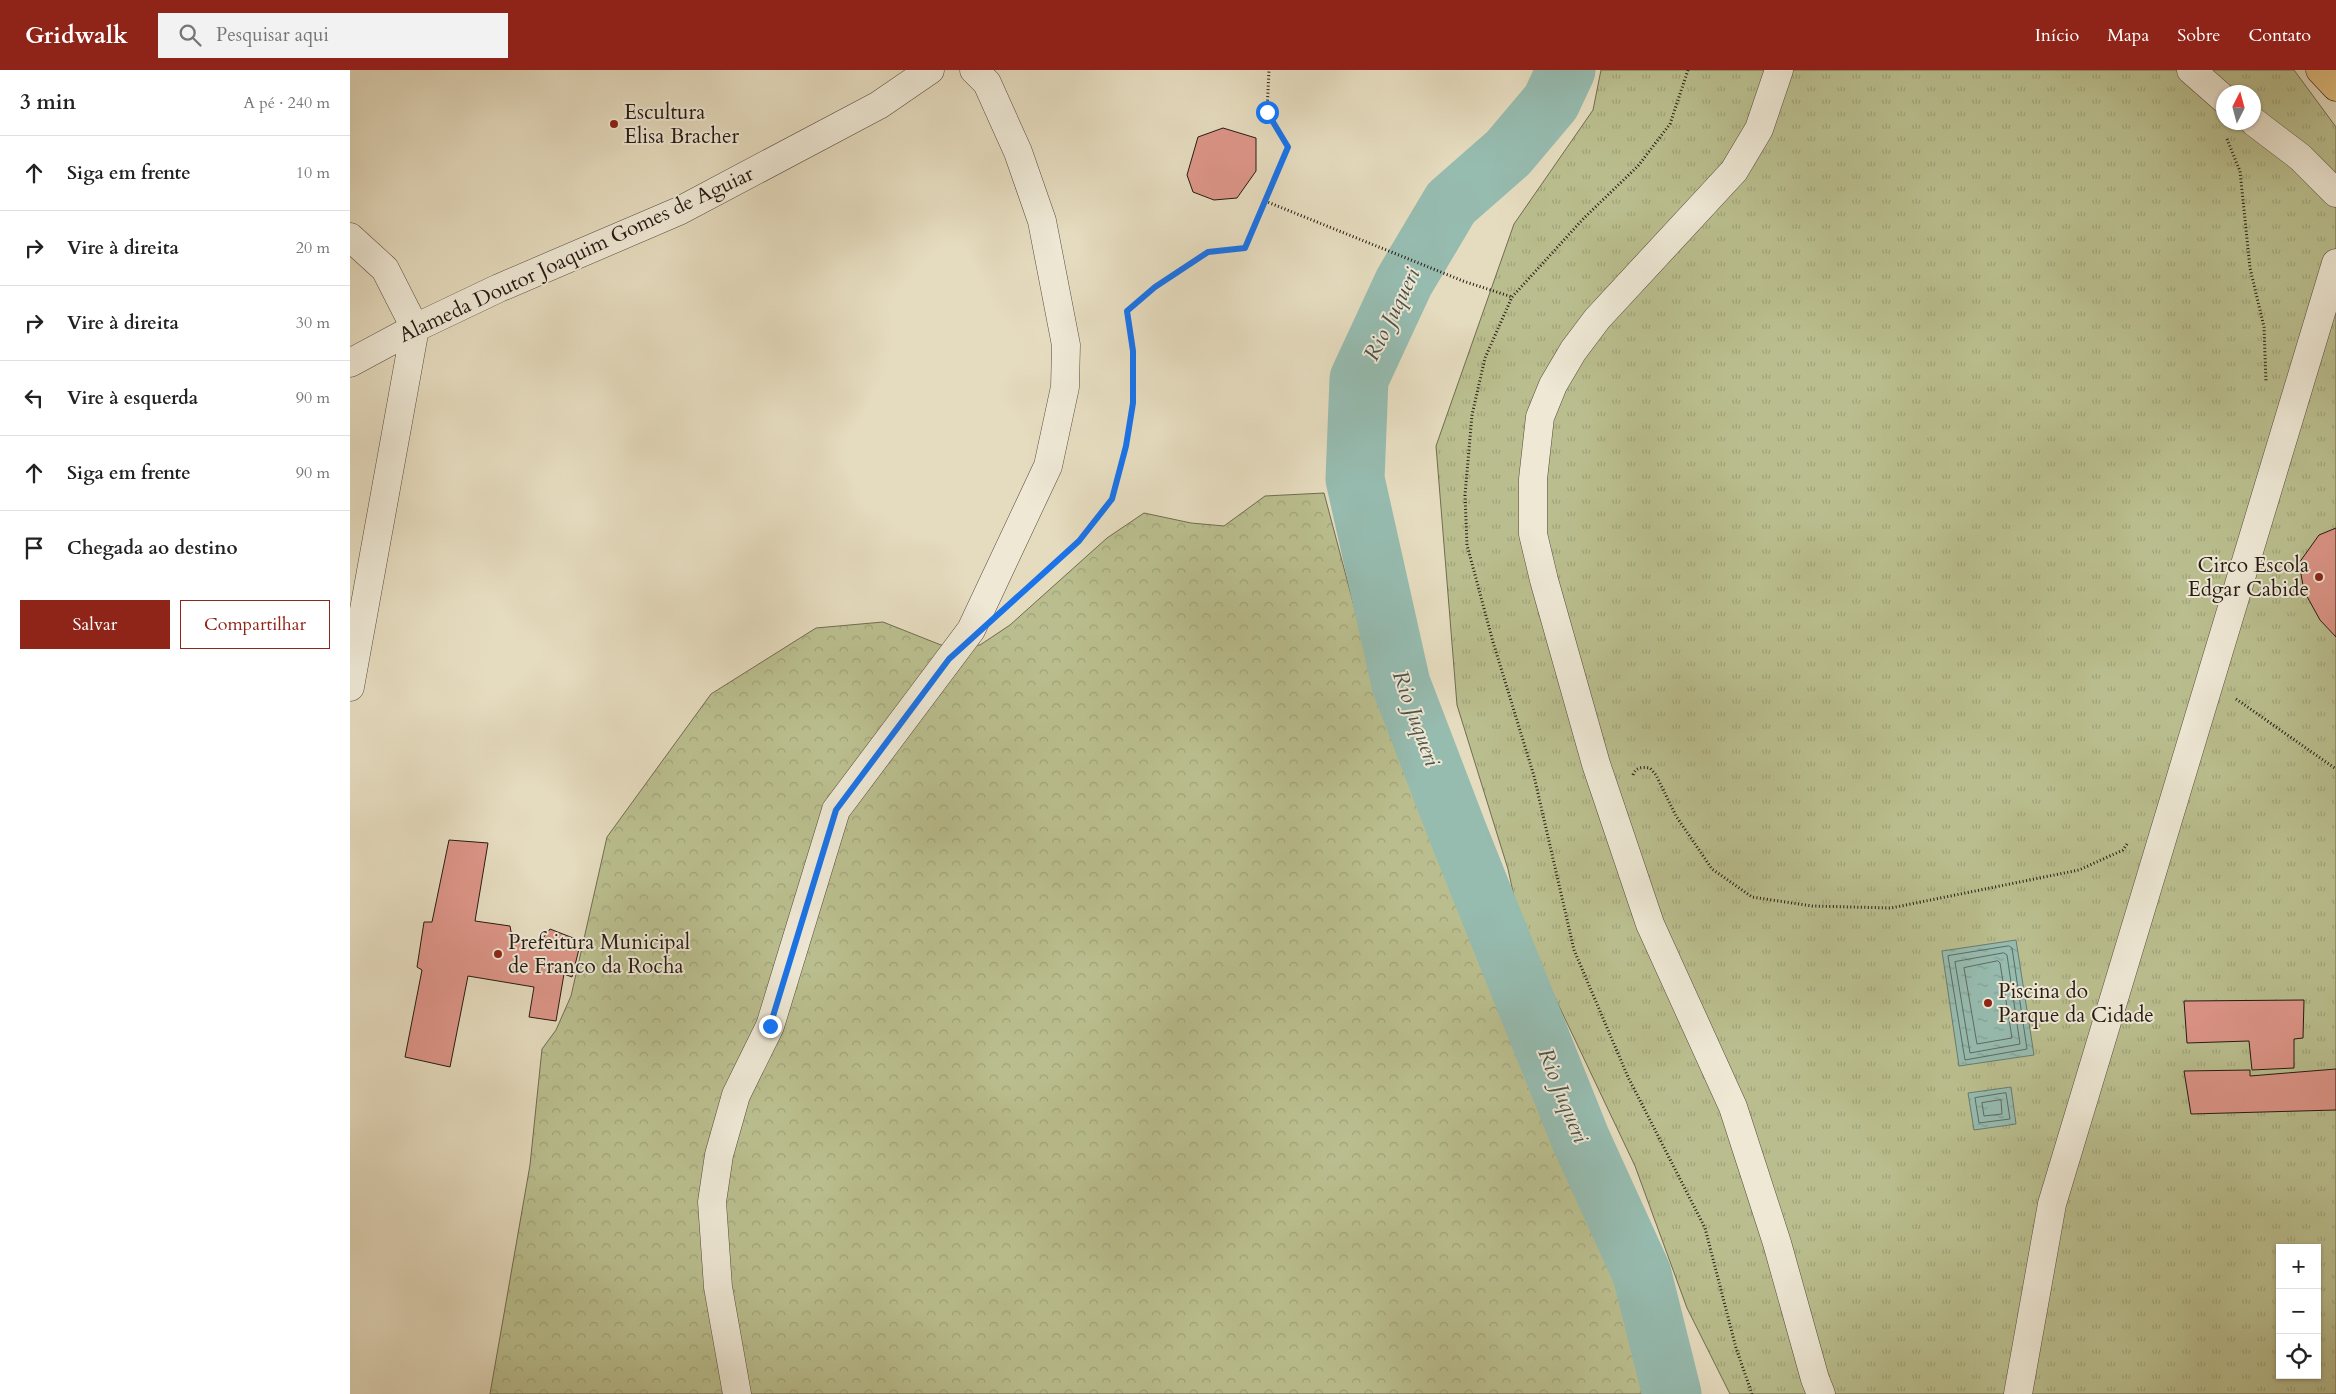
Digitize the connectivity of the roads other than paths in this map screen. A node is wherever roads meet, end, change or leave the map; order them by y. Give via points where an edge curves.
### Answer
1 (930, 70) edge
2 (974, 70) edge
3 (1779, 70) edge
4 (2191, 70) edge
5 (2320, 70) edge
6 (2336, 87) edge
7 (2216, 92) edge
8 (2261, 127) edge
9 (2336, 193) edge
10 (350, 237) edge
11 (2336, 263) edge
12 (416, 328) junction
13 (350, 363) edge
14 (350, 687) edge
15 (737, 1394) edge
16 (1822, 1394) edge
17 (2018, 1394) edge

1 - 12 street, Alameda Doutor Joaquim Gomes de Aguiar via 879,105 679,211 499,288
2 - 15 street via 987,83 1018,152 1042,220 1066,345 1065,387 1048,466 971,630 836,810 770,1026 736,1095 719,1155 712,1202 718,1287
3 - 16 street via 1759,129 1734,171 1597,319 1552,385 1540,417 1533,479 1533,534 1596,764 1650,924 1733,1107
4 - 7 street
5 - 6 main road
8 - 9 street via 2300,157
10 - 12 street via 385,269
11 - 17 street via 2052,1204
12 - 13 street, Alameda Doutor Joaquim Gomes de Aguiar
12 - 14 street

